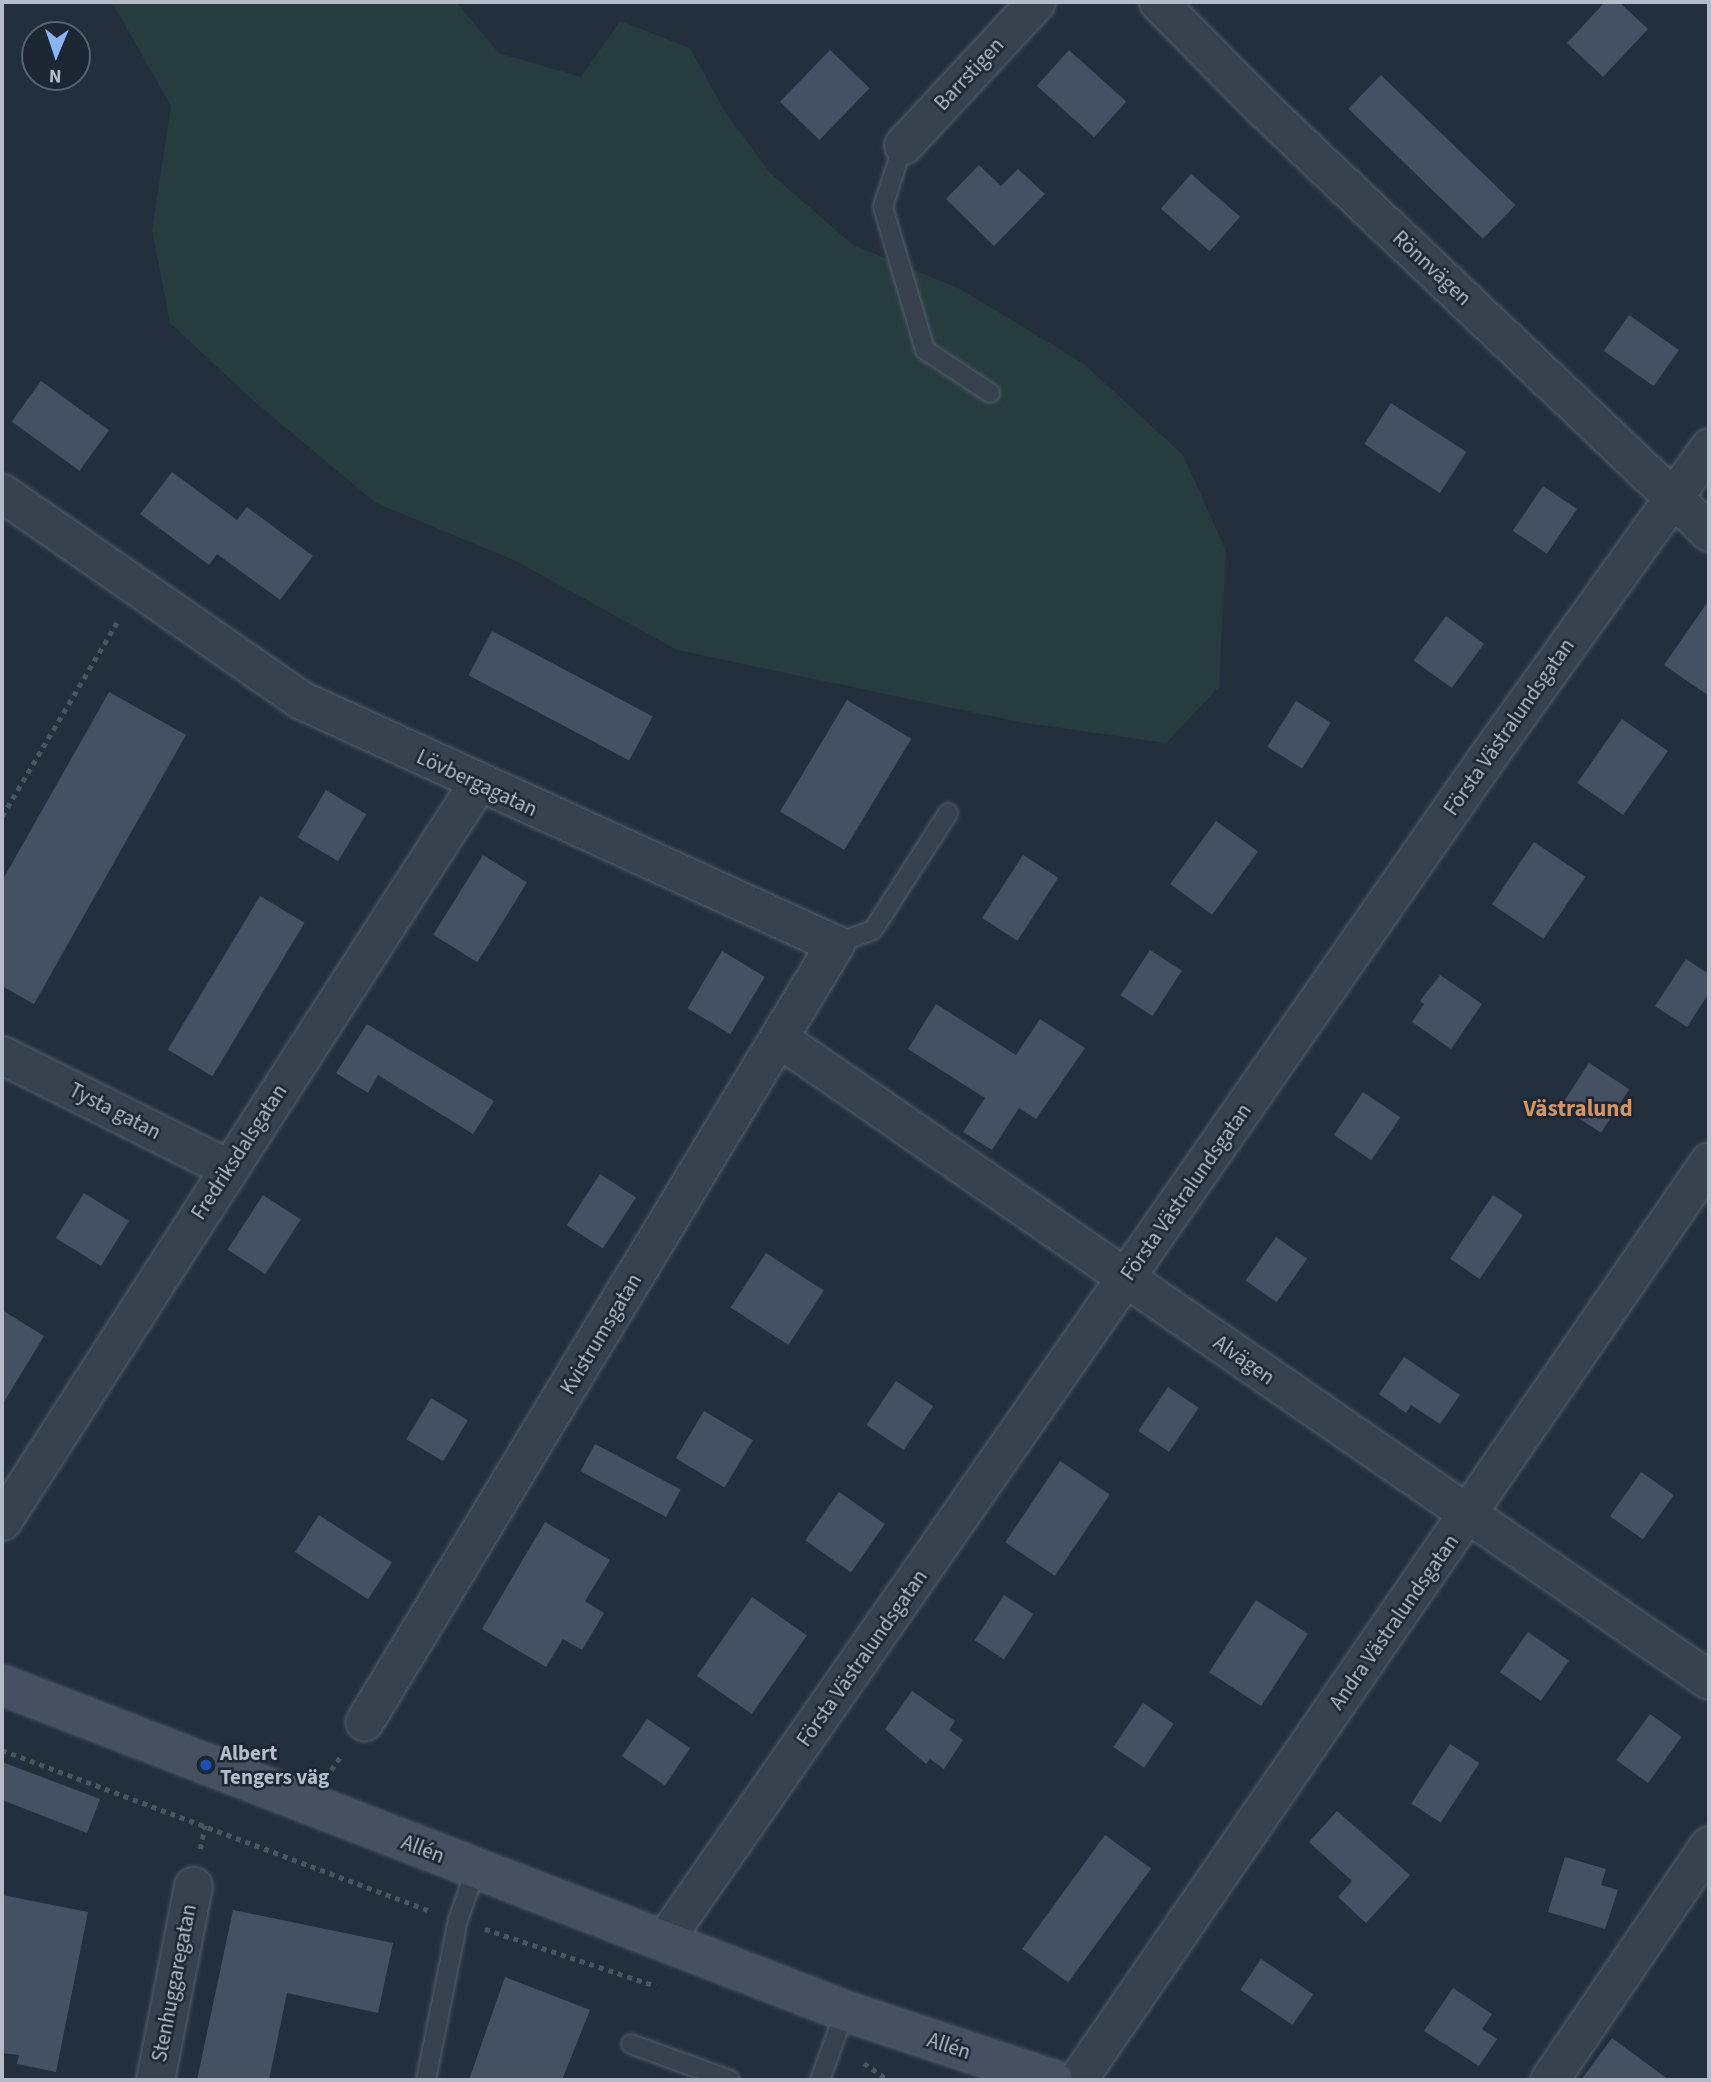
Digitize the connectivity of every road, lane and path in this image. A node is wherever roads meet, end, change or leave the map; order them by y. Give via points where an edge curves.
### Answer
1 (1036, 2) edge
2 (1158, 2) edge
3 (903, 145) joint
4 (990, 393) dead end
5 (1709, 447) edge
6 (2, 493) edge
7 (1672, 496) junction
8 (1709, 532) edge
9 (136, 589) junction
10 (477, 784) junction
11 (948, 813) dead end
12 (2, 816) edge
13 (835, 944) junction
14 (780, 1039) junction
15 (2, 1055) edge
16 (1709, 1161) edge
17 (228, 1168) junction
18 (1126, 1279) junction
19 (1469, 1514) junction
20 (2, 1521) edge
21 (1709, 1680) edge
22 (2, 1685) edge
23 (364, 1721) joint
24 (308, 1805) junction
25 (1709, 1845) edge
26 (476, 1869) junction
27 (193, 1886) dead end
28 (664, 1940) junction
29 (845, 2011) junction
30 (631, 2044) dead end
31 (155, 2080) edge
32 (426, 2080) edge
33 (730, 2080) edge
34 (820, 2080) edge
35 (986, 2080) edge
36 (1054, 2080) edge
37 (1077, 2080) edge
38 (1549, 2080) edge

1 - 3 street, Barrstigen
2 - 7 street, Rönnvägen via 1265,110
3 - 4 lane via 883,207 925,350
5 - 7 street, Första Västralundsgatan
6 - 9 street, Lövbergagatan
7 - 8 street, Rönnvägen
7 - 18 street, Första Västralundsgatan
9 - 10 street, Lövbergagatan via 300,700
9 - 12 path
10 - 13 street, Lövbergagatan
10 - 17 street, Fredriksdalsgatan
11 - 13 lane via 873,930
13 - 14 street, Kvistrumsgatan
14 - 18 street, Alvägen
14 - 23 street, Kvistrumsgatan
15 - 17 street, Tysta gatan
16 - 19 street, Andra Västralundsgatan
17 - 20 street, Fredriksdalsgatan
18 - 19 street, Alvägen
18 - 28 street, Första Västralundsgatan
19 - 21 street, Alvägen
19 - 37 street, Andra Västralundsgatan
22 - 24 main road, Allén
23 - 24 path
24 - 26 main road, Allén
25 - 38 street
26 - 28 main road, Allén
26 - 32 lane via 458,1920
27 - 31 street, Stenhuggaregatan
28 - 29 main road, Allén
29 - 34 lane
29 - 35 main road, Allén
29 - 36 main road, Allén
30 - 33 lane

